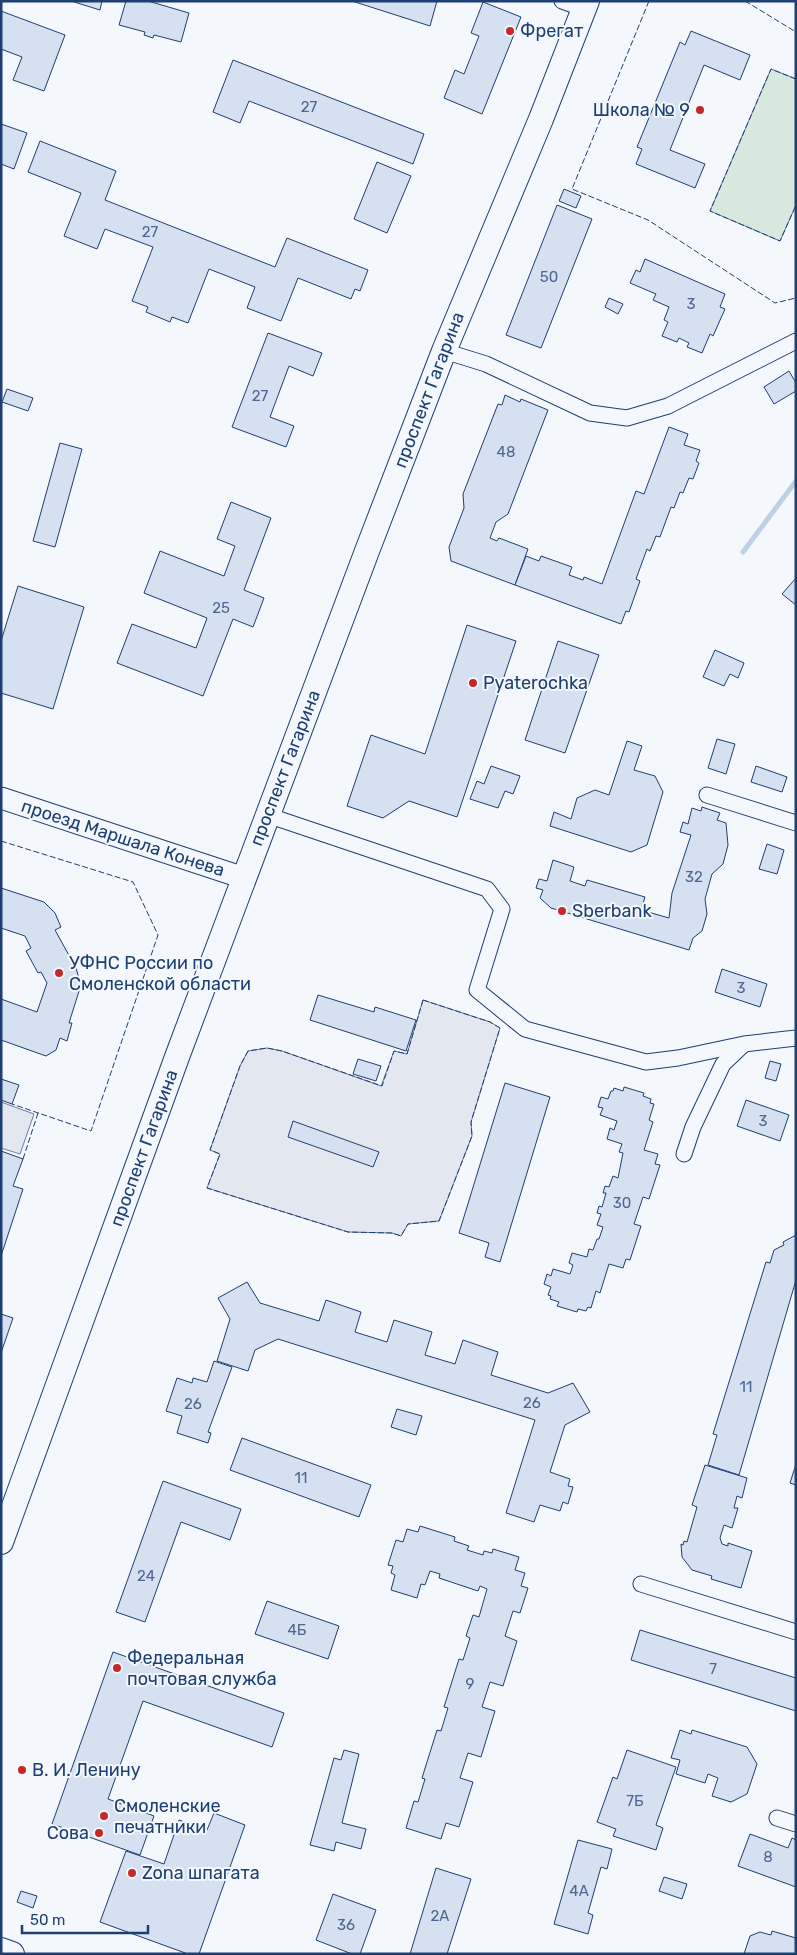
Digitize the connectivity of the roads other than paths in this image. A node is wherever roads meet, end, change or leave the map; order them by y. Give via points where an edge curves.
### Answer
1 (562, 1) edge
2 (586, 5) edge
3 (796, 341) edge
4 (444, 351) junction
5 (707, 795) dead end
6 (1, 798) edge
7 (267, 815) junction
8 (796, 823) edge
9 (244, 878) junction
10 (796, 1038) edge
11 (744, 1044) junction
12 (684, 1154) dead end
13 (1, 1542) edge
14 (641, 1584) dead end
15 (796, 1632) edge
16 (777, 1818) dead end
17 (796, 1824) edge
18 (1, 1950) edge
19 (12, 1954) edge

1 - 2 street
2 - 4 main road, проспект Гагарина
3 - 4 street via 668,406 627,418 590,413 486,364
4 - 7 main road, проспект Гагарина
5 - 8 street
6 - 9 street, проезд Маршала Конева
7 - 9 main road, проспект Гагарина
7 - 11 street via 487,889 502,910 477,990 525,1029 646,1062
9 - 13 main road, проспект Гагарина
10 - 11 street
11 - 12 street via 723,1064
14 - 15 street
16 - 17 street
18 - 19 main road

